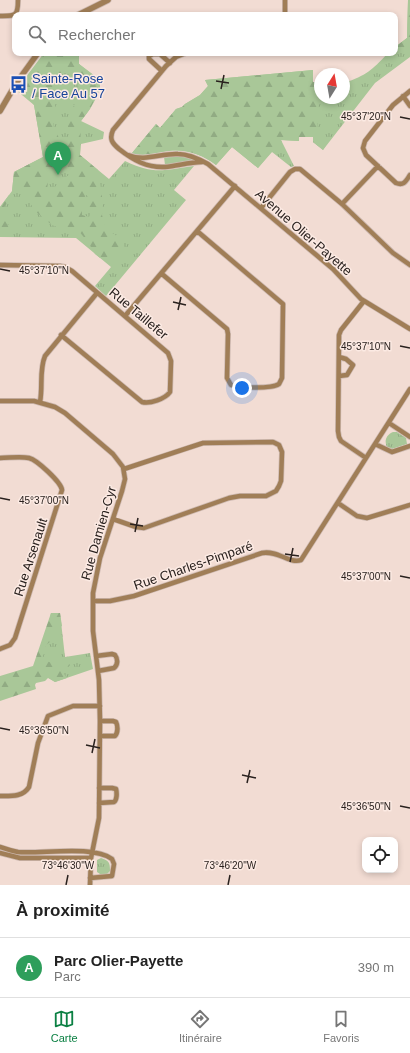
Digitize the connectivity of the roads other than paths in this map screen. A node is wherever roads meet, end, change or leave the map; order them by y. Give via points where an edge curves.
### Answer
1 (18, 0) edge
2 (108, 0) edge
3 (285, 0) edge
4 (17, 12) edge
5 (84, 12) edge
6 (286, 12) edge
7 (0, 16) edge
8 (12, 16) edge
9 (36, 56) edge
10 (149, 56) edge
11 (162, 56) edge
12 (179, 56) edge
13 (170, 63) junction
14 (162, 71) junction
15 (410, 91) edge
16 (403, 96) junction
17 (410, 106) edge
18 (0, 110) edge
19 (128, 156) junction
20 (204, 162) junction
21 (378, 166) junction
22 (410, 175) edge
23 (235, 186) junction
24 (342, 204) junction
25 (261, 208) junction
26 (198, 231) junction
27 (0, 265) edge
28 (410, 265) edge
29 (162, 274) junction
30 (97, 293) junction
31 (364, 301) junction
32 (125, 316) junction
33 (410, 329) edge
34 (62, 335) junction
35 (339, 357) junction
36 (339, 376) junction
37 (410, 389) edge
38 (0, 401) edge
39 (40, 402) junction
40 (389, 423) junction
41 (410, 437) edge
42 (375, 444) junction
43 (410, 446) edge
44 (0, 458) edge
45 (366, 458) junction
46 (124, 469) junction
47 (338, 503) junction
48 (410, 505) edge
49 (113, 519) junction
50 (93, 600) junction
51 (0, 650) edge
52 (96, 656) junction
53 (98, 671) junction
54 (100, 706) junction
55 (100, 721) junction
56 (100, 736) junction
57 (99, 788) junction
58 (0, 796) edge
59 (99, 803) junction
60 (0, 847) edge
61 (0, 853) edge
62 (92, 855) junction
63 (90, 878) junction
64 (90, 885) edge

1 - 4 street
2 - 5 street
3 - 6 street
7 - 8 street
9 - 18 street
10 - 14 street via 150,62
11 - 13 street
12 - 13 street
13 - 14 street
14 - 19 street via 111,133 113,143
15 - 16 street
16 - 17 street
16 - 21 street via 390,108 363,144 364,152
19 - 20 street, Avenue Olier-Payette via 143,158 183,154
19 - 20 street via 140,163 164,167
20 - 23 street, Avenue Olier-Payette
21 - 22 street via 398,184 404,183
21 - 24 street
23 - 25 street, Avenue Olier-Payette
23 - 26 street
24 - 25 street via 299,168 290,172
24 - 28 street via 389,249
25 - 31 street, Avenue Olier-Payette via 333,270
26 - 29 street
26 - 29 street via 283,304 282,378 279,384 272,387 231,385 227,378 227,329
27 - 30 street, Rue Taillefer via 62,266 72,271
29 - 32 street
30 - 32 street, Rue Taillefer
30 - 34 street
31 - 33 street, Avenue Olier-Payette
31 - 35 street via 340,332
32 - 34 street, Rue Taillefer via 164,349 171,361 170,392 148,403 142,402
34 - 39 street via 43,360
35 - 36 street
35 - 36 street via 346,358 353,365 347,375
36 - 45 street via 339,439
37 - 40 street
38 - 39 street
39 - 46 street via 54,406 67,415 113,454
40 - 41 street
40 - 42 street
42 - 43 street via 392,452
42 - 45 street
44 - 51 street, Rue Arsenault via 32,460 58,482 62,490 15,638 10,645
45 - 47 street
46 - 49 street, Rue Damien-Cyr via 123,487
46 - 49 street via 206,442 273,442 279,445 282,452 280,485 269,495 229,498 144,528
47 - 48 street via 359,517 367,518
47 - 50 street, Rue Charles-Pimparé via 301,560 292,561 272,552 262,553 134,596 110,601
49 - 50 street, Rue Damien-Cyr via 98,567
50 - 52 street, Rue Damien-Cyr
52 - 53 street, Rue Damien-Cyr
52 - 53 street via 112,654 117,659 114,668
53 - 54 street, Rue Damien-Cyr
54 - 55 street, Rue Damien-Cyr
54 - 58 street via 73,706 48,716 38,743 30,787 20,795
55 - 56 street, Rue Damien-Cyr
55 - 56 street via 116,722 117,733 115,736
56 - 57 street, Rue Damien-Cyr
57 - 59 street, Rue Damien-Cyr
57 - 59 street via 114,788 117,793 114,802
59 - 62 street, Rue Damien-Cyr via 98,829
60 - 62 street via 22,852
61 - 62 street via 20,858
62 - 63 street, Rue Damien-Cyr
62 - 63 street via 111,858 114,862 114,872 112,877
63 - 64 street, Rue Damien-Cyr

